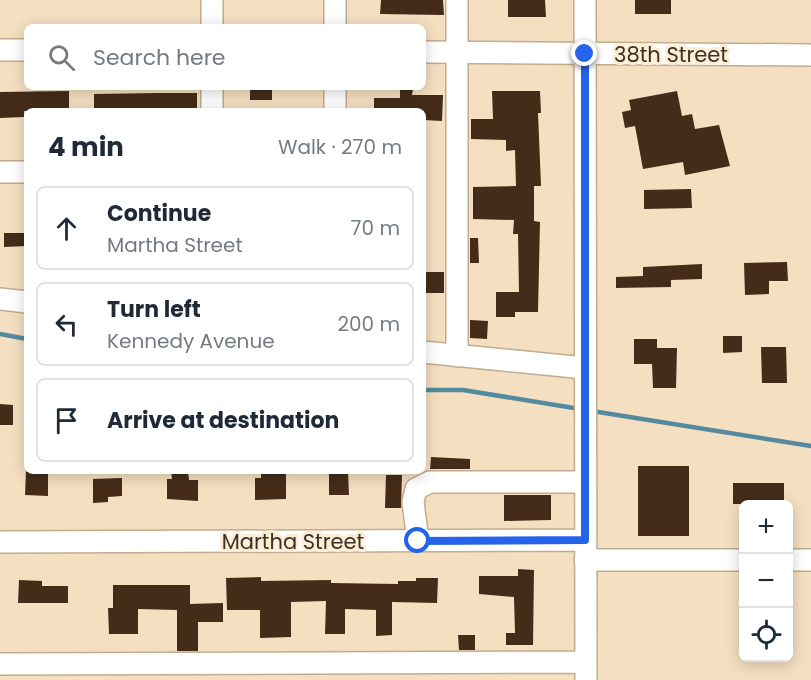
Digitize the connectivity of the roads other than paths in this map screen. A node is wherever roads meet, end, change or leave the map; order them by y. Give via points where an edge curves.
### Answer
1 (212, 0) edge
2 (335, 0) edge
3 (456, 0) edge
4 (585, 0) edge
5 (212, 24) edge
6 (335, 24) edge
7 (0, 50) edge
8 (24, 50) edge
9 (426, 52) edge
10 (456, 52) junction
11 (585, 54) junction
12 (811, 55) edge
13 (212, 90) edge
14 (335, 90) edge
15 (212, 108) edge
16 (335, 108) edge
17 (0, 172) edge
18 (24, 172) edge
19 (0, 299) edge
20 (24, 302) edge
21 (426, 352) edge
22 (456, 356) junction
23 (585, 368) junction
24 (585, 482) junction
25 (418, 541) junction
26 (0, 542) edge
27 (585, 550) junction
28 (739, 560) edge
29 (793, 560) edge
30 (811, 560) edge
31 (0, 664) edge
32 (586, 671) edge

1 - 5 street
2 - 6 street
3 - 10 street
4 - 11 street
7 - 8 street
9 - 10 street, 38th Street
10 - 11 street, 38th Street
10 - 22 street
11 - 12 street, 38th Street
11 - 23 street
13 - 15 street
14 - 16 street
17 - 18 street
19 - 20 street
21 - 22 street
22 - 23 street
23 - 24 street
24 - 25 street via 430,482 416,489 413,502
24 - 27 street
25 - 26 street, Martha Street
25 - 27 street, Martha Street
27 - 28 street, Martha Street
27 - 32 street
29 - 30 street
31 - 32 street

